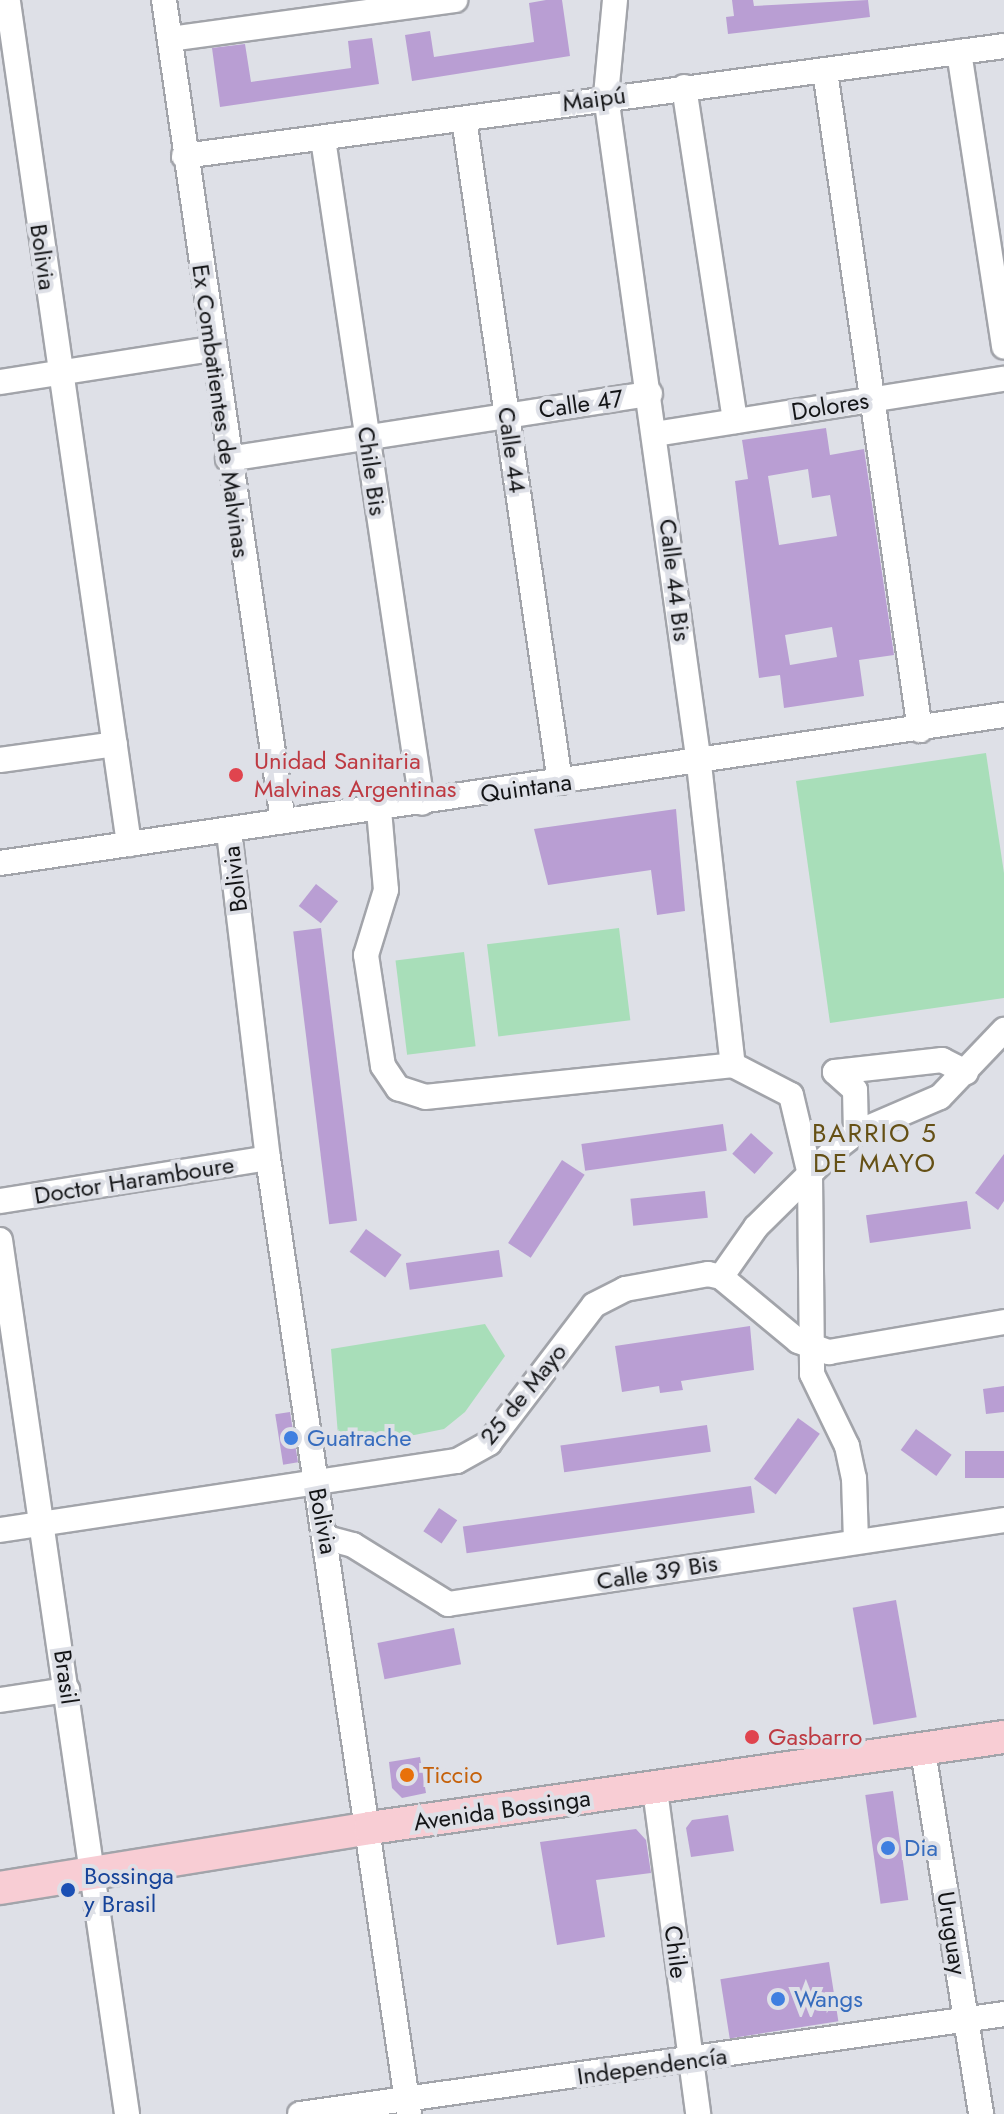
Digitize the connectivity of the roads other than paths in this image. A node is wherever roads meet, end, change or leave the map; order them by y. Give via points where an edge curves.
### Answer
1 (164, 0) edge
2 (455, 0) edge
3 (615, 0) edge
4 (12, 2) edge
5 (170, 39) junction
6 (1004, 46) edge
7 (959, 52) junction
8 (825, 71) junction
9 (684, 87) junction
10 (606, 96) junction
11 (464, 119) junction
12 (323, 139) junction
13 (184, 156) junction
14 (1004, 347) edge
15 (211, 349) junction
16 (60, 375) junction
17 (1004, 379) edge
18 (0, 382) edge
19 (650, 394) junction
20 (875, 398) junction
21 (507, 415) junction
22 (735, 421) junction
23 (655, 434) junction
24 (367, 436) junction
25 (228, 459) junction
26 (1004, 715) edge
27 (920, 730) junction
28 (115, 744) junction
29 (0, 760) edge
30 (699, 764) junction
31 (560, 782) junction
32 (422, 803) junction
33 (379, 810) junction
34 (283, 821) junction
35 (229, 832) junction
36 (129, 844) junction
37 (0, 863) edge
38 (1004, 1030) edge
39 (733, 1065) junction
40 (966, 1072) junction
41 (856, 1133) junction
42 (268, 1158) junction
43 (810, 1175) junction
44 (0, 1201) edge
45 (0, 1240) edge
46 (721, 1277) junction
47 (1004, 1322) edge
48 (811, 1350) junction
49 (315, 1482) junction
50 (1004, 1520) edge
51 (44, 1523) junction
52 (0, 1530) edge
53 (327, 1538) junction
54 (856, 1541) junction
55 (67, 1690) junction
56 (0, 1700) edge
57 (1004, 1737) edge
58 (923, 1751) junction
59 (655, 1790) junction
60 (370, 1828) junction
61 (92, 1874) junction
62 (0, 1888) edge
63 (1004, 2014) edge
64 (966, 2021) junction
65 (690, 2061) junction
66 (408, 2106) edge
67 (127, 2114) edge
68 (300, 2114) edge
69 (698, 2114) edge
70 (981, 2114) edge

1 - 5 street, Ex Combatientes de Malvinas
2 - 5 street
3 - 10 street, Calle 44 Bis
4 - 16 street, Bolivia
5 - 13 street, Ex Combatientes de Malvinas
6 - 7 street, Maipú
7 - 8 street, Maipú
7 - 14 street
8 - 9 street, Maipú
8 - 20 street
9 - 10 street, Maipú
9 - 22 street
10 - 11 street, Maipú
10 - 19 street, Calle 44 Bis
11 - 12 street, Maipú
11 - 21 street, Calle 44
12 - 13 street, Maipú
12 - 24 street, Chile Bis
13 - 15 street, Ex Combatientes de Malvinas
15 - 16 street
15 - 25 street, Ex Combatientes de Malvinas
16 - 18 street
16 - 28 street, Bolivia
17 - 20 street, Dolores
19 - 21 street, Calle 47
19 - 23 street, Calle 44 Bis
20 - 22 street, Dolores
20 - 27 street
21 - 24 street, Calle 47
21 - 31 street, Calle 44
22 - 23 street, Dolores
23 - 30 street, Calle 44 Bis
24 - 25 street, Calle 47
24 - 32 street, Chile Bis
25 - 34 street, Ex Combatientes de Malvinas
26 - 27 street, Quintana
27 - 30 street, Quintana
28 - 29 street
28 - 36 street, Bolivia
30 - 31 street, Quintana
30 - 39 street, Calle 44 Bis
31 - 32 street, Quintana
32 - 33 street, Quintana
33 - 34 street, Quintana
33 - 39 street via 386,890 366,955 383,1066 398,1088 425,1097
34 - 35 street, Quintana
35 - 36 street, Quintana
35 - 42 street, Bolivia
36 - 37 street, Quintana
38 - 40 street
39 - 43 street via 791,1095
40 - 41 street via 940,1097
40 - 41 street via 942,1060 835,1072 855,1090
41 - 43 street
42 - 44 street, Doctor Haramboure
42 - 49 street, Bolivia
43 - 46 street via 756,1227
43 - 48 street
45 - 51 street, Brasil
46 - 48 street
46 - 49 street, 25 de Mayo via 708,1274 609,1294 594,1305 489,1443 473,1454
47 - 48 street via 829,1352
48 - 54 street via 812,1374 847,1446
49 - 51 street, 25 de Mayo
49 - 53 street, Bolivia
50 - 54 street, Calle 39 Bis
51 - 52 street, 25 de Mayo
51 - 55 street, Brasil
53 - 54 street, Calle 39 Bis via 353,1545 448,1604
53 - 60 street, Bolivia
55 - 56 street
55 - 61 street, Brasil
57 - 58 main road, Avenida Bossinga
58 - 59 main road, Avenida Bossinga
58 - 64 street, Uruguay
59 - 60 main road, Avenida Bossinga
59 - 65 street, Chile
60 - 61 main road, Avenida Bossinga
60 - 66 street, Bolivia
61 - 62 main road, Avenida Bossinga
61 - 67 street, Brasil
63 - 64 street, Independencía
64 - 65 street, Independencía
64 - 70 street, Uruguay
65 - 66 street, Independencía
65 - 69 street, Chile
66 - 68 street, Independencía

